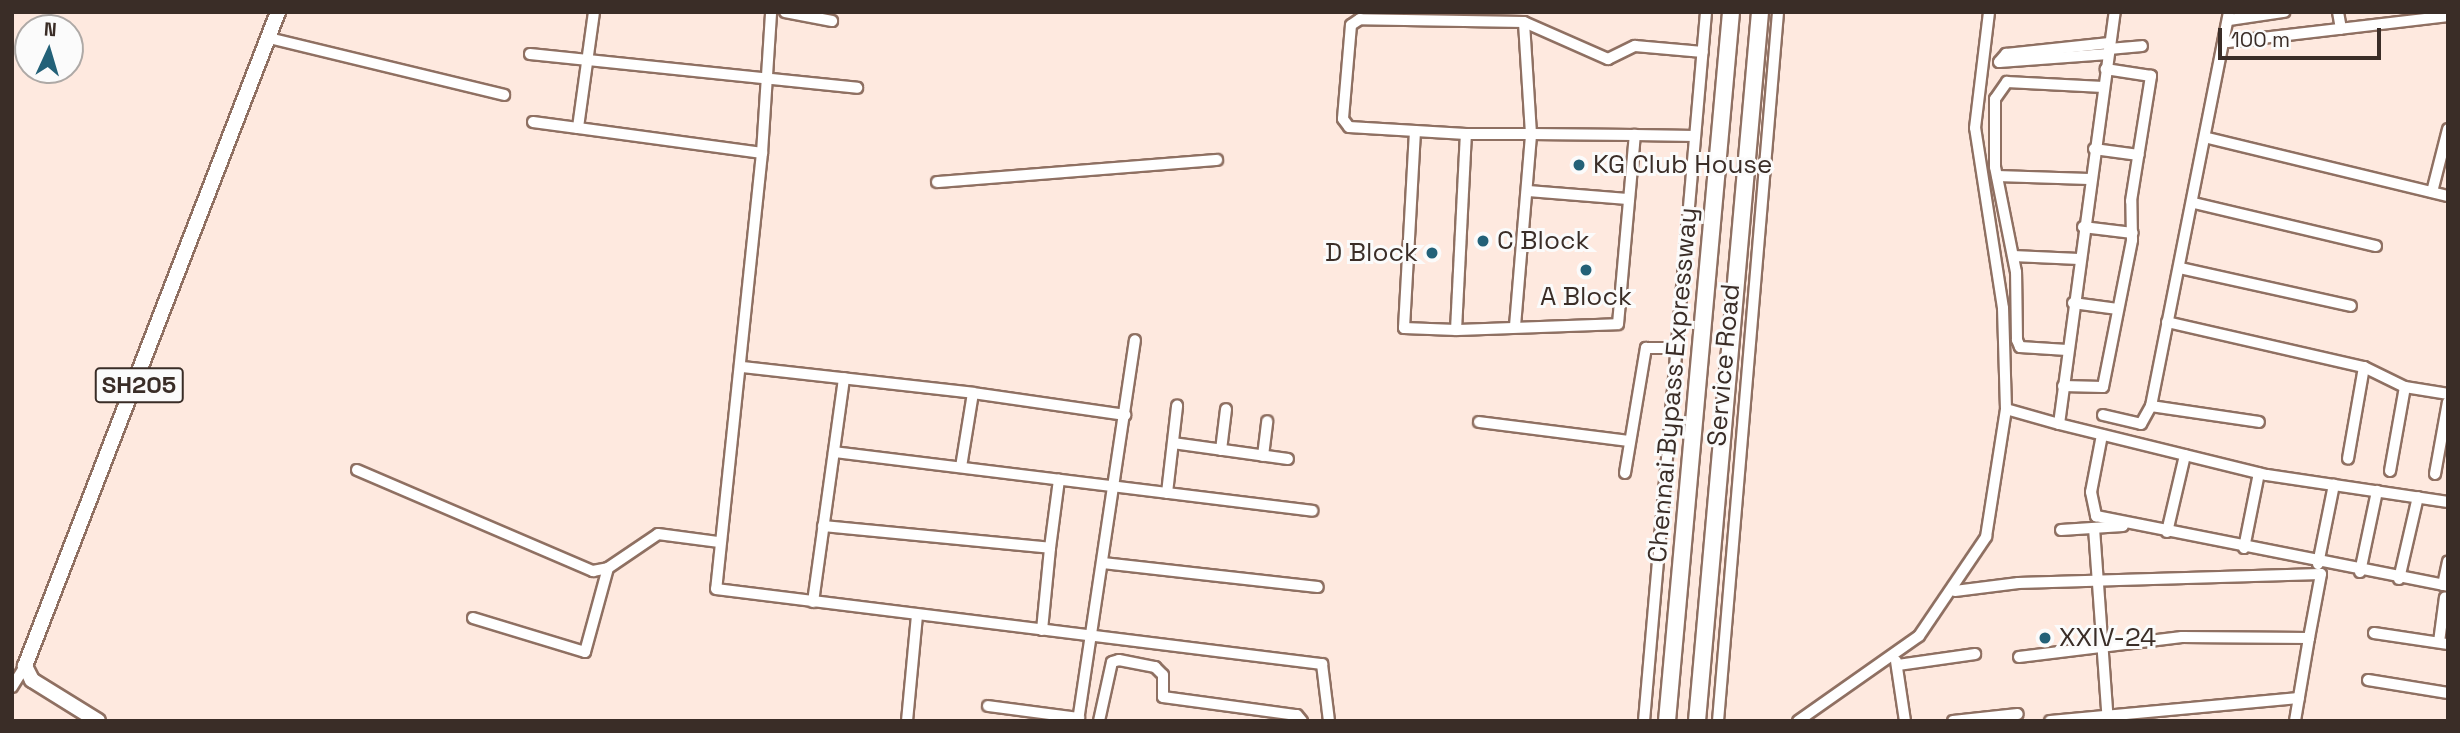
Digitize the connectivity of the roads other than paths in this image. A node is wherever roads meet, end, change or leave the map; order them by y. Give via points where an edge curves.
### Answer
1 (278, 12) edge
2 (594, 12) edge
3 (771, 12) edge
4 (785, 12) edge
5 (1706, 12) edge
6 (1731, 12) edge
7 (1760, 12) edge
8 (1778, 12) edge
9 (1989, 12) edge
10 (2115, 12) edge
11 (2284, 12) edge
12 (2338, 12) edge
13 (2229, 16) edge
14 (2448, 16) edge
15 (2395, 17) edge
16 (832, 20) dead end
17 (1524, 22) junction
18 (2341, 29) junction
19 (269, 38) junction
20 (2228, 42) junction
21 (2142, 46) dead end
22 (2109, 49) junction
23 (1703, 52) junction
24 (530, 54) dead end
25 (1982, 62) junction
26 (588, 63) junction
27 (2106, 69) junction
28 (768, 79) junction
29 (2103, 87) junction
30 (857, 88) dead end
31 (504, 95) dead end
32 (533, 122) dead end
33 (578, 128) junction
34 (2448, 129) edge
35 (1415, 131) junction
36 (1466, 134) junction
37 (1531, 134) junction
38 (1635, 135) junction
39 (1695, 136) junction
40 (2208, 138) junction
41 (2094, 149) junction
42 (762, 153) junction
43 (2139, 155) junction
44 (1217, 160) dead end
45 (1997, 176) junction
46 (2090, 179) junction
47 (937, 183) dead end
48 (1527, 191) junction
49 (2432, 192) junction
50 (2448, 196) edge
51 (1629, 199) junction
52 (2194, 203) junction
53 (2083, 227) junction
54 (2133, 233) junction
55 (2376, 246) dead end
56 (2013, 256) junction
57 (2079, 259) junction
58 (2180, 268) junction
59 (2073, 303) junction
60 (2351, 306) dead end
61 (2119, 309) junction
62 (2167, 322) junction
63 (1515, 326) junction
64 (1457, 330) junction
65 (1135, 340) dead end
66 (1677, 348) junction
67 (2067, 350) junction
68 (743, 367) junction
69 (2364, 367) junction
70 (844, 378) junction
71 (2063, 386) junction
72 (2405, 387) junction
73 (973, 393) junction
74 (2448, 394) edge
75 (2448, 402) edge
76 (1177, 406) dead end
77 (2151, 406) junction
78 (1226, 409) dead end
79 (2006, 409) junction
80 (1125, 415) junction
81 (2103, 415) dead end
82 (1267, 421) dead end
83 (1479, 422) dead end
84 (2259, 422) dead end
85 (2059, 424) junction
86 (2102, 435) junction
87 (1630, 442) junction
88 (1173, 443) junction
89 (1221, 450) junction
90 (834, 452) junction
91 (2185, 455) junction
92 (1264, 456) junction
93 (1287, 459) dead end
94 (2348, 459) dead end
95 (961, 467) junction
96 (357, 470) dead end
97 (2390, 471) dead end
98 (1625, 473) dead end
99 (2259, 473) junction
100 (2435, 474) dead end
101 (1059, 480) junction
102 (2334, 485) junction
103 (1114, 486) junction
104 (2377, 491) junction
105 (1167, 493) junction
106 (2418, 497) junction
107 (2448, 502) edge
108 (1312, 511) dead end
109 (823, 526) junction
110 (2123, 526) dead end
111 (2094, 528) junction
112 (2061, 530) dead end
113 (2167, 532) junction
114 (719, 542) junction
115 (1050, 548) junction
116 (2244, 548) junction
117 (2448, 562) edge
118 (1103, 563) junction
119 (2318, 564) junction
120 (608, 568) junction
121 (2360, 572) junction
122 (2399, 579) junction
123 (2098, 581) junction
124 (1318, 587) dead end
125 (2445, 589) edge
126 (1955, 592) junction
127 (813, 602) junction
128 (917, 615) junction
129 (473, 618) dead end
130 (1042, 630) junction
131 (2374, 633) dead end
132 (1090, 636) junction
133 (2309, 638) junction
134 (1121, 639) junction
135 (2443, 643) edge
136 (2103, 645) junction
137 (1975, 654) dead end
138 (2020, 657) dead end
139 (1119, 660) junction
140 (1897, 662) junction
141 (24, 666) junction
142 (2368, 680) dead end
143 (12, 687) edge
144 (2448, 693) edge
145 (2299, 698) junction
146 (988, 706) dead end
147 (2018, 714) dead end
148 (2108, 716) edge
149 (1808, 717) edge
150 (1078, 719) edge
151 (97, 721) edge
152 (906, 721) edge
153 (1099, 721) edge
154 (1302, 721) edge
155 (1329, 721) edge
156 (1644, 721) edge
157 (1667, 721) edge
158 (1697, 721) edge
159 (1718, 721) edge
160 (1797, 721) edge
161 (1905, 721) edge
162 (1954, 721) edge
163 (2050, 721) edge
164 (2295, 721) edge

1 - 19 main road, SH205
2 - 26 street
3 - 28 street
4 - 16 street
5 - 23 street
6 - 157 highway, Chennai Bypass Expressway
7 - 158 highway, Chennai Bypass Expressway
8 - 159 street, Service Road
9 - 25 street
10 - 22 street
11 - 13 street
12 - 18 street
13 - 20 street
14 - 15 street
15 - 18 street
17 - 23 street via 1608,59 1635,46
17 - 35 street via 1360,19 1351,25 1344,123
17 - 37 street
18 - 20 street
19 - 31 street
19 - 141 main road, SH205
20 - 40 street
21 - 22 street
22 - 25 street
22 - 27 street
23 - 39 street
24 - 26 street
25 - 79 street via 1975,128 2003,308
26 - 28 street
26 - 33 street
27 - 29 street
27 - 43 street via 2151,76
28 - 30 street
28 - 42 street
29 - 41 street
29 - 45 street via 2001,85 1995,99
32 - 33 street
33 - 42 street
34 - 49 street
35 - 36 street
35 - 64 street via 1404,328
36 - 37 street
36 - 64 street
37 - 38 street
37 - 48 street
38 - 39 street
38 - 51 street
39 - 66 street
40 - 49 street
40 - 52 street
41 - 43 street
41 - 46 street
42 - 68 street
43 - 54 street
44 - 47 street
45 - 46 street
45 - 56 street
46 - 53 street
48 - 51 street
48 - 63 street
49 - 50 street
51 - 63 street via 1618,324 1577,330
52 - 55 street
52 - 58 street
53 - 54 street
53 - 57 street
54 - 61 street
56 - 57 street
56 - 67 street via 2020,347
57 - 59 street
58 - 60 street
58 - 62 street
59 - 61 street
59 - 67 street
61 - 71 street via 2103,387
62 - 69 street
62 - 77 street
63 - 64 street
65 - 80 street
66 - 87 street via 1646,348
66 - 156 street
67 - 71 street
68 - 70 street
68 - 114 street
69 - 72 street
69 - 94 street
70 - 73 street
70 - 90 street
71 - 85 street
72 - 74 street
72 - 97 street
73 - 80 street
73 - 95 street
75 - 100 street
76 - 88 street
77 - 81 street via 2141,424
77 - 84 street
78 - 89 street
79 - 85 street
79 - 126 street via 1986,537
80 - 103 street
82 - 92 street
83 - 87 street
85 - 86 street
86 - 91 street
86 - 113 street via 2092,513
87 - 98 street
88 - 89 street
88 - 105 street
89 - 92 street
90 - 95 street
90 - 109 street
91 - 99 street
91 - 113 street
92 - 93 street
95 - 101 street
96 - 120 street via 593,571
99 - 102 street
99 - 116 street
101 - 103 street
101 - 115 street
102 - 104 street
102 - 119 street
103 - 105 street
103 - 118 street
104 - 106 street
104 - 121 street
105 - 108 street
106 - 107 street
106 - 122 street
109 - 115 street
109 - 127 street
110 - 111 street
111 - 112 street
111 - 123 street
113 - 116 street
114 - 120 street via 658,534
114 - 127 street via 716,589
115 - 130 street
116 - 119 street
117 - 125 street
118 - 124 street
118 - 132 street
119 - 121 street
120 - 129 street via 584,652
121 - 122 street
122 - 125 street
123 - 126 street
123 - 133 street via 2321,574
123 - 136 street
125 - 135 street
126 - 140 street
127 - 128 street
128 - 130 street
128 - 152 street
130 - 132 street
131 - 135 street
132 - 134 street
132 - 150 street
133 - 136 street via 2182,637
133 - 145 street
134 - 139 street
134 - 155 street via 1322,664
136 - 138 street
136 - 148 street
137 - 140 street
139 - 153 street via 1112,662
139 - 154 street via 1155,667 1163,675 1163,697 1297,715
140 - 149 street
140 - 161 street
141 - 143 street
141 - 151 main road via 32,680
142 - 144 street
145 - 148 street
145 - 164 street
146 - 150 street
147 - 162 street
148 - 163 street
149 - 160 street

